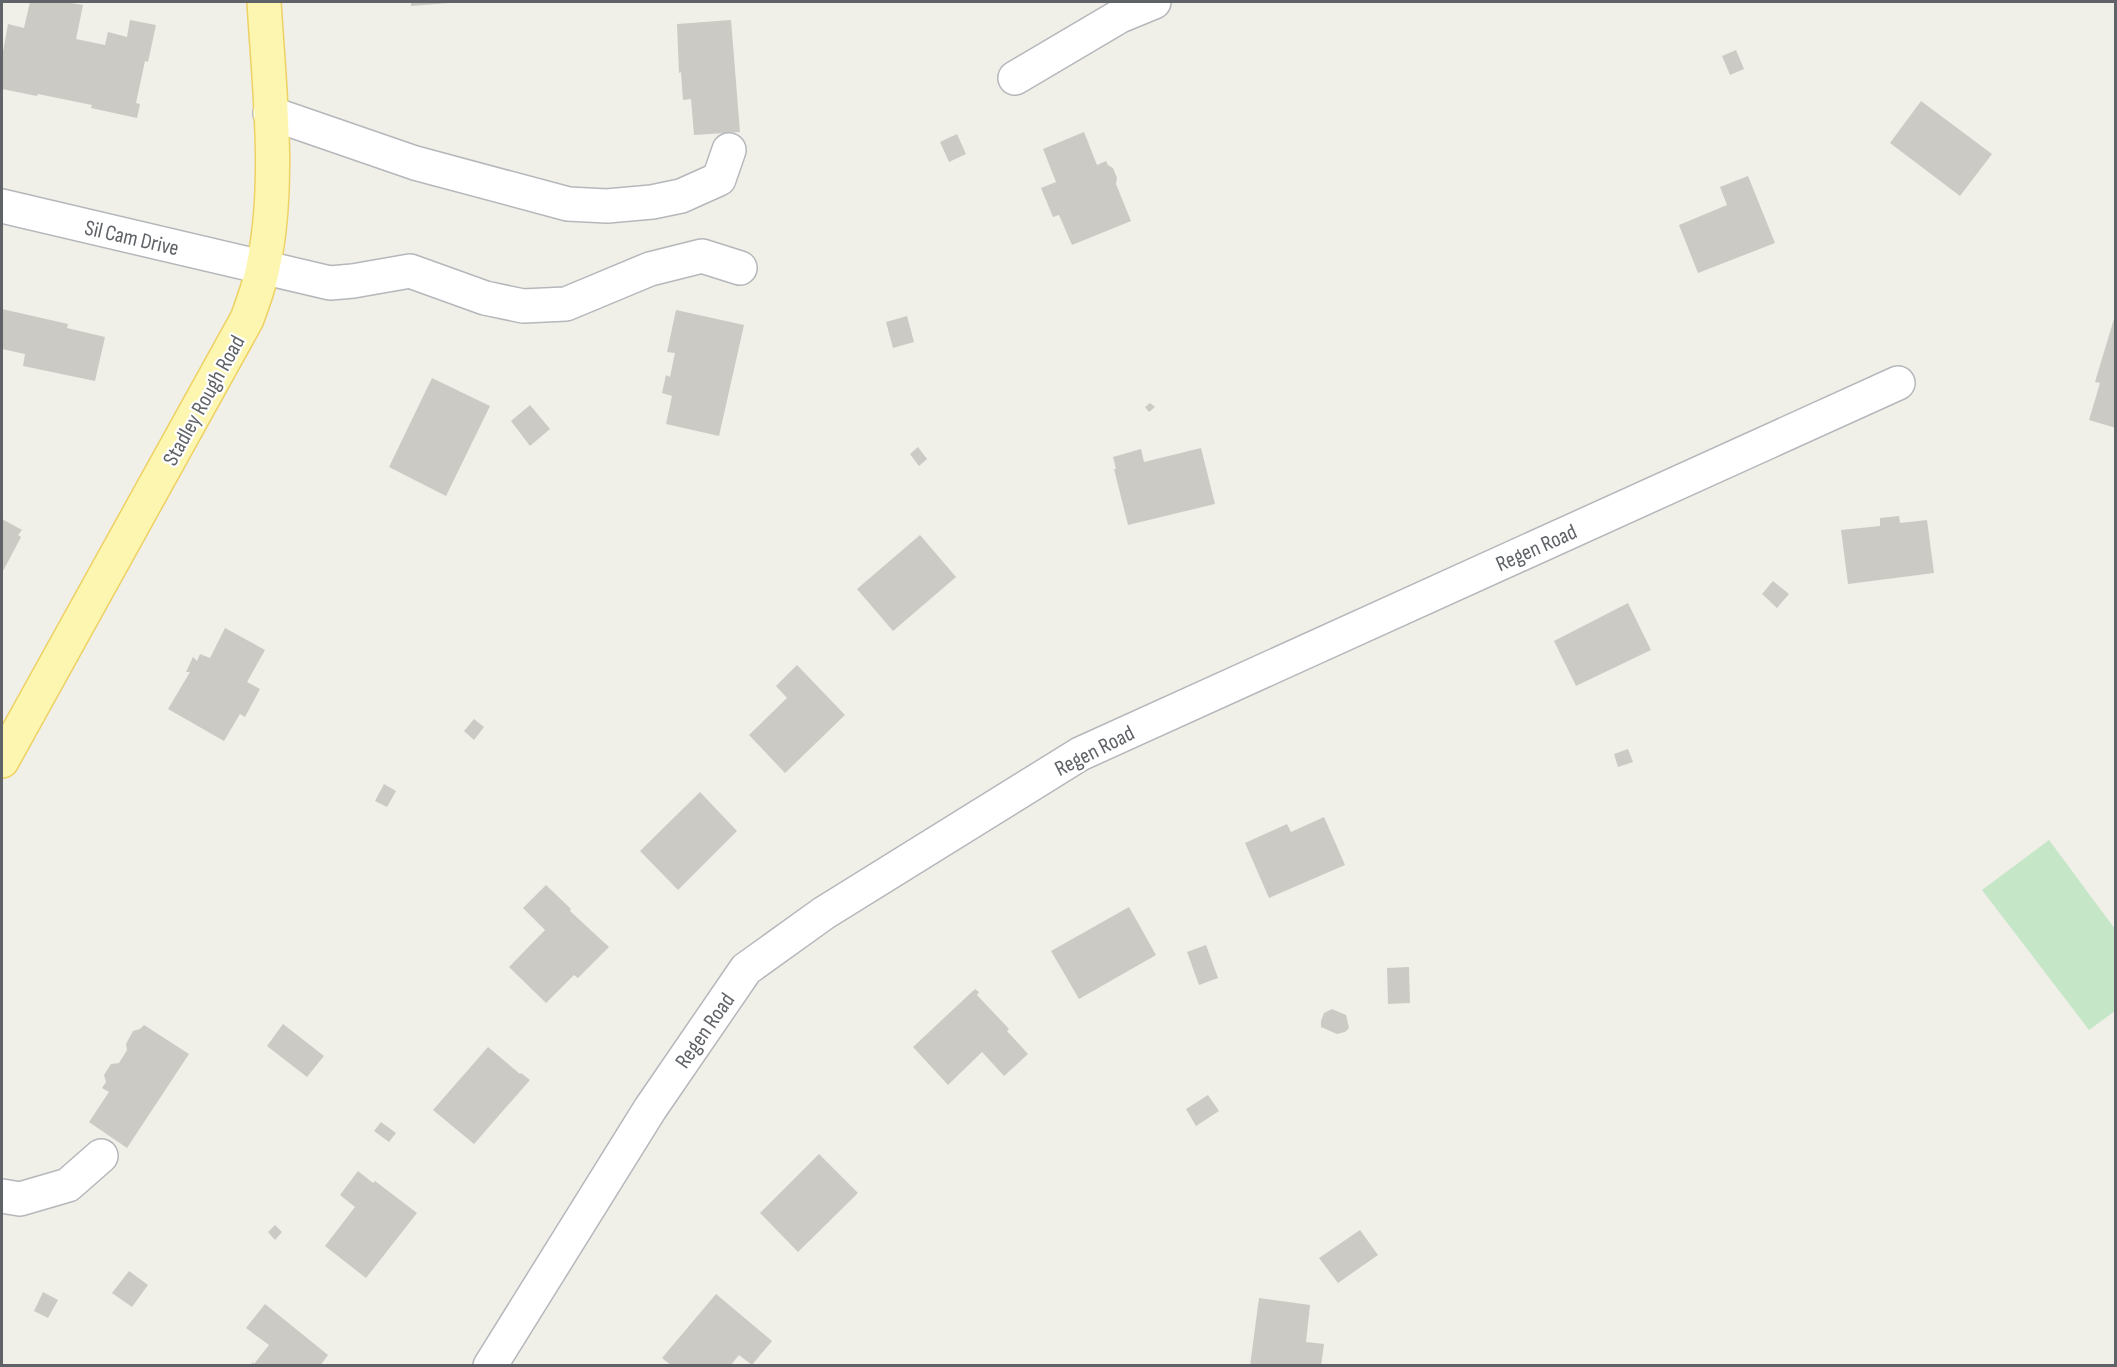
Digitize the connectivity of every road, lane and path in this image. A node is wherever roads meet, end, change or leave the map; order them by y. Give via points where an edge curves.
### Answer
1 (264, 2) edge
2 (1154, 2) edge
3 (1015, 78) dead end
4 (270, 112) junction
5 (729, 150) dead end
6 (2, 206) edge
7 (263, 267) junction
8 (740, 268) dead end
9 (1898, 383) dead end
10 (2, 761) edge
11 (101, 1156) dead end
12 (2, 1196) edge
13 (490, 1365) edge

1 - 4 main road, Stadley Rough Road
2 - 3 street via 1120,16
4 - 5 street via 415,164 568,204 607,206 681,196 719,179
4 - 7 main road, Stadley Rough Road via 270,219
6 - 7 street, Sil Cam Drive
7 - 8 street, Sil Cam Drive via 330,282 410,271 485,298 523,306 566,304 650,269 702,256
7 - 10 main road, Stadley Rough Road via 248,319
9 - 13 street, Regen Road via 1080,754 824,913 746,969 650,1109
11 - 12 street via 68,1185 20,1199

